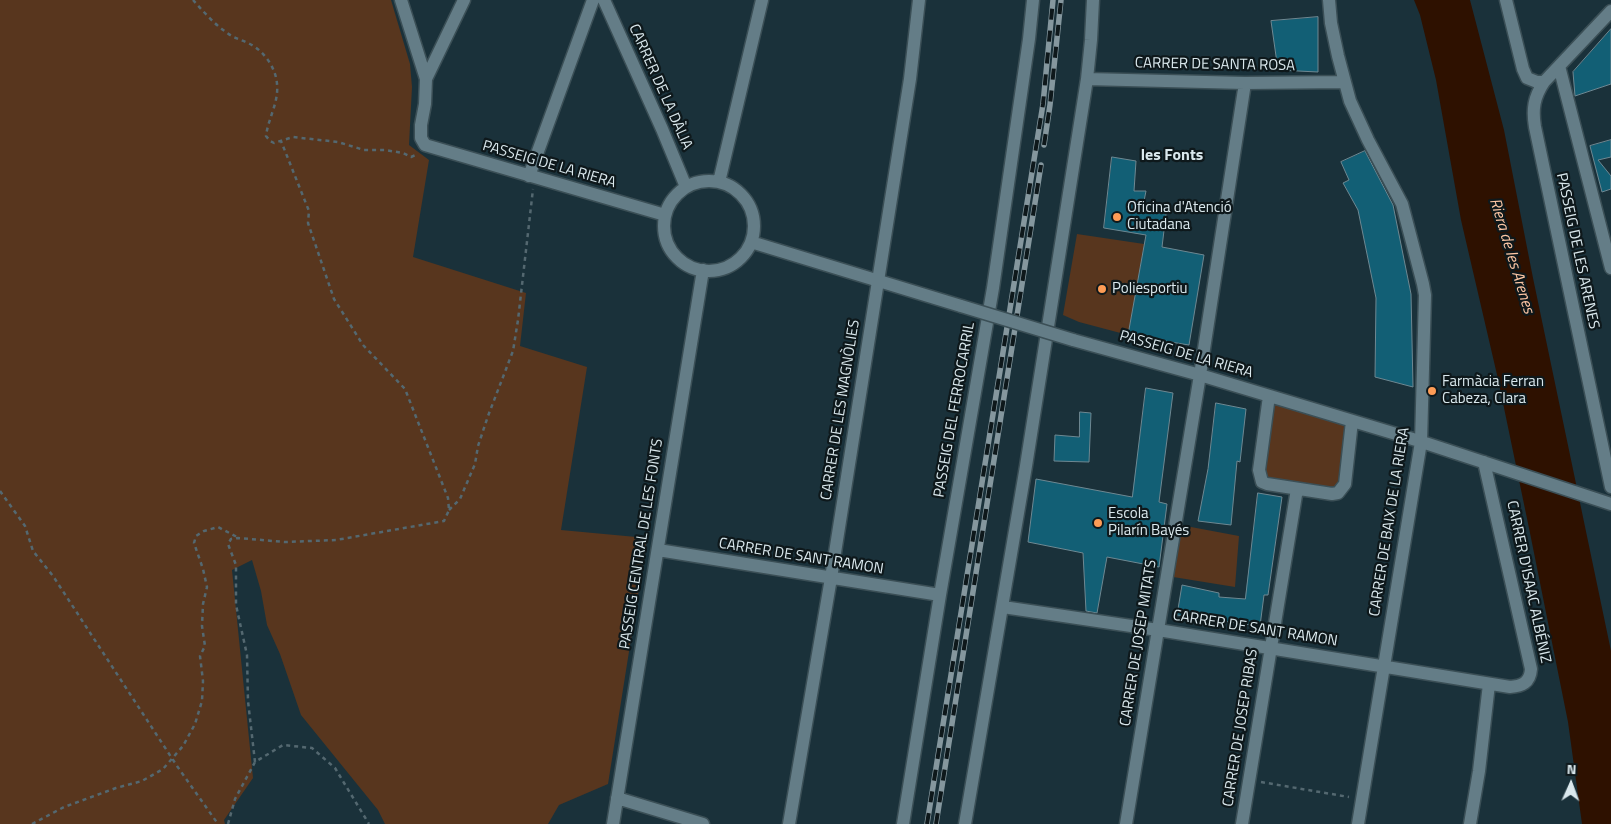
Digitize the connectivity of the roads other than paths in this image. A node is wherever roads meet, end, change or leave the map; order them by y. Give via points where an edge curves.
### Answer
1 (401, 0) edge
2 (464, 0) edge
3 (593, 0) edge
4 (604, 0) edge
5 (762, 0) edge
6 (919, 0) edge
7 (1032, 0) edge
8 (1093, 0) edge
9 (1329, 0) edge
10 (1506, 0) edge
11 (1611, 11) edge
12 (1559, 66) junction
13 (426, 79) junction
14 (1087, 79) junction
15 (1344, 82) junction
16 (1541, 82) junction
17 (1245, 83) junction
18 (532, 177) junction
19 (719, 182) junction
20 (686, 187) junction
21 (665, 215) junction
22 (751, 242) junction
23 (1611, 268) edge
24 (703, 270) junction
25 (878, 280) junction
26 (1200, 375) junction
27 (1269, 396) junction
28 (1352, 421) junction
29 (1421, 442) junction
30 (1484, 462) junction
31 (1611, 488) edge
32 (1297, 489) junction
33 (1608, 503) edge
34 (658, 550) junction
35 (831, 578) junction
36 (940, 595) junction
37 (1003, 607) junction
38 (1158, 630) junction
39 (1271, 648) junction
40 (1383, 667) junction
41 (1489, 684) junction
42 (617, 798) junction
43 (613, 824) edge
44 (702, 824) edge
45 (789, 824) edge
46 (903, 824) edge
47 (965, 824) edge
48 (1126, 824) edge
49 (1242, 824) edge
50 (1358, 824) edge
51 (1470, 824) edge

1 - 13 street
2 - 13 street
3 - 18 street
4 - 20 street, CARRER DE LA DÀLIA
5 - 19 street
6 - 25 street, CARRER DE LES MAGNÒLIES via 910,79
7 - 36 street, PASSEIG DEL FERROCARRIL via 993,288
8 - 14 street
9 - 15 street, CARRER DE BAIX DE LA RIERA
10 - 16 street via 1523,69 1527,78
11 - 12 street, PASSEIG DE LES ARENES
12 - 16 street, PASSEIG DE LES ARENES
12 - 23 street
13 - 18 street, PASSEIG DE LA RIERA via 421,125 421,138 425,145
14 - 17 street, CARRER DE SANTA ROSA
14 - 37 street
15 - 17 street, CARRER DE SANTA ROSA
15 - 29 street, CARRER DE BAIX DE LA RIERA via 1356,118 1402,204 1423,284
16 - 31 street, PASSEIG DE LES ARENES via 1534,102 1535,127
17 - 26 street, CARRER DE JOSEP MITATS
18 - 21 street, PASSEIG DE LA RIERA
19 - 20 street via 704,181
19 - 22 street via 739,192 747,202 754,223
20 - 21 street via 674,196
21 - 24 street via 664,233 674,254 686,265
22 - 24 street via 738,260 727,267
22 - 25 street, PASSEIG DE LA RIERA
24 - 34 street, PASSEIG CENTRAL DE LES FONTS
25 - 26 street, PASSEIG DE LA RIERA, bridge
25 - 35 street, CARRER DE LES MAGNÒLIES
26 - 27 street, PASSEIG DE LA RIERA
26 - 38 street, CARRER DE JOSEP MITATS
27 - 28 street, PASSEIG DE LA RIERA
27 - 32 street via 1260,478 1267,484
28 - 29 street, PASSEIG DE LA RIERA
28 - 32 street via 1342,489 1332,494
29 - 30 street, PASSEIG DE LA RIERA
29 - 40 street, CARRER DE BAIX DE LA RIERA
30 - 33 street, PASSEIG DE LA RIERA
30 - 41 street, CARRER D'ISAAC ALBÉNIZ via 1532,669 1531,677 1519,687
32 - 39 street, CARRER DE JOSEP RIBAS
34 - 35 street, CARRER DE SANT RAMON
34 - 42 street, PASSEIG CENTRAL DE LES FONTS
35 - 36 street, CARRER DE SANT RAMON
35 - 45 street, CARRER DE LES MAGNÒLIES
36 - 46 street, PASSEIG DEL FERROCARRIL
37 - 38 street, CARRER DE SANT RAMON
37 - 47 street
38 - 39 street, CARRER DE SANT RAMON
38 - 48 street, CARRER DE JOSEP MITATS
39 - 40 street, CARRER DE SANT RAMON
39 - 49 street, CARRER DE JOSEP RIBAS
40 - 41 street, CARRER D'ISAAC ALBÉNIZ
40 - 50 street, CARRER DE BAIX DE LA RIERA
41 - 51 street
42 - 43 street, PASSEIG CENTRAL DE LES FONTS
42 - 44 street

